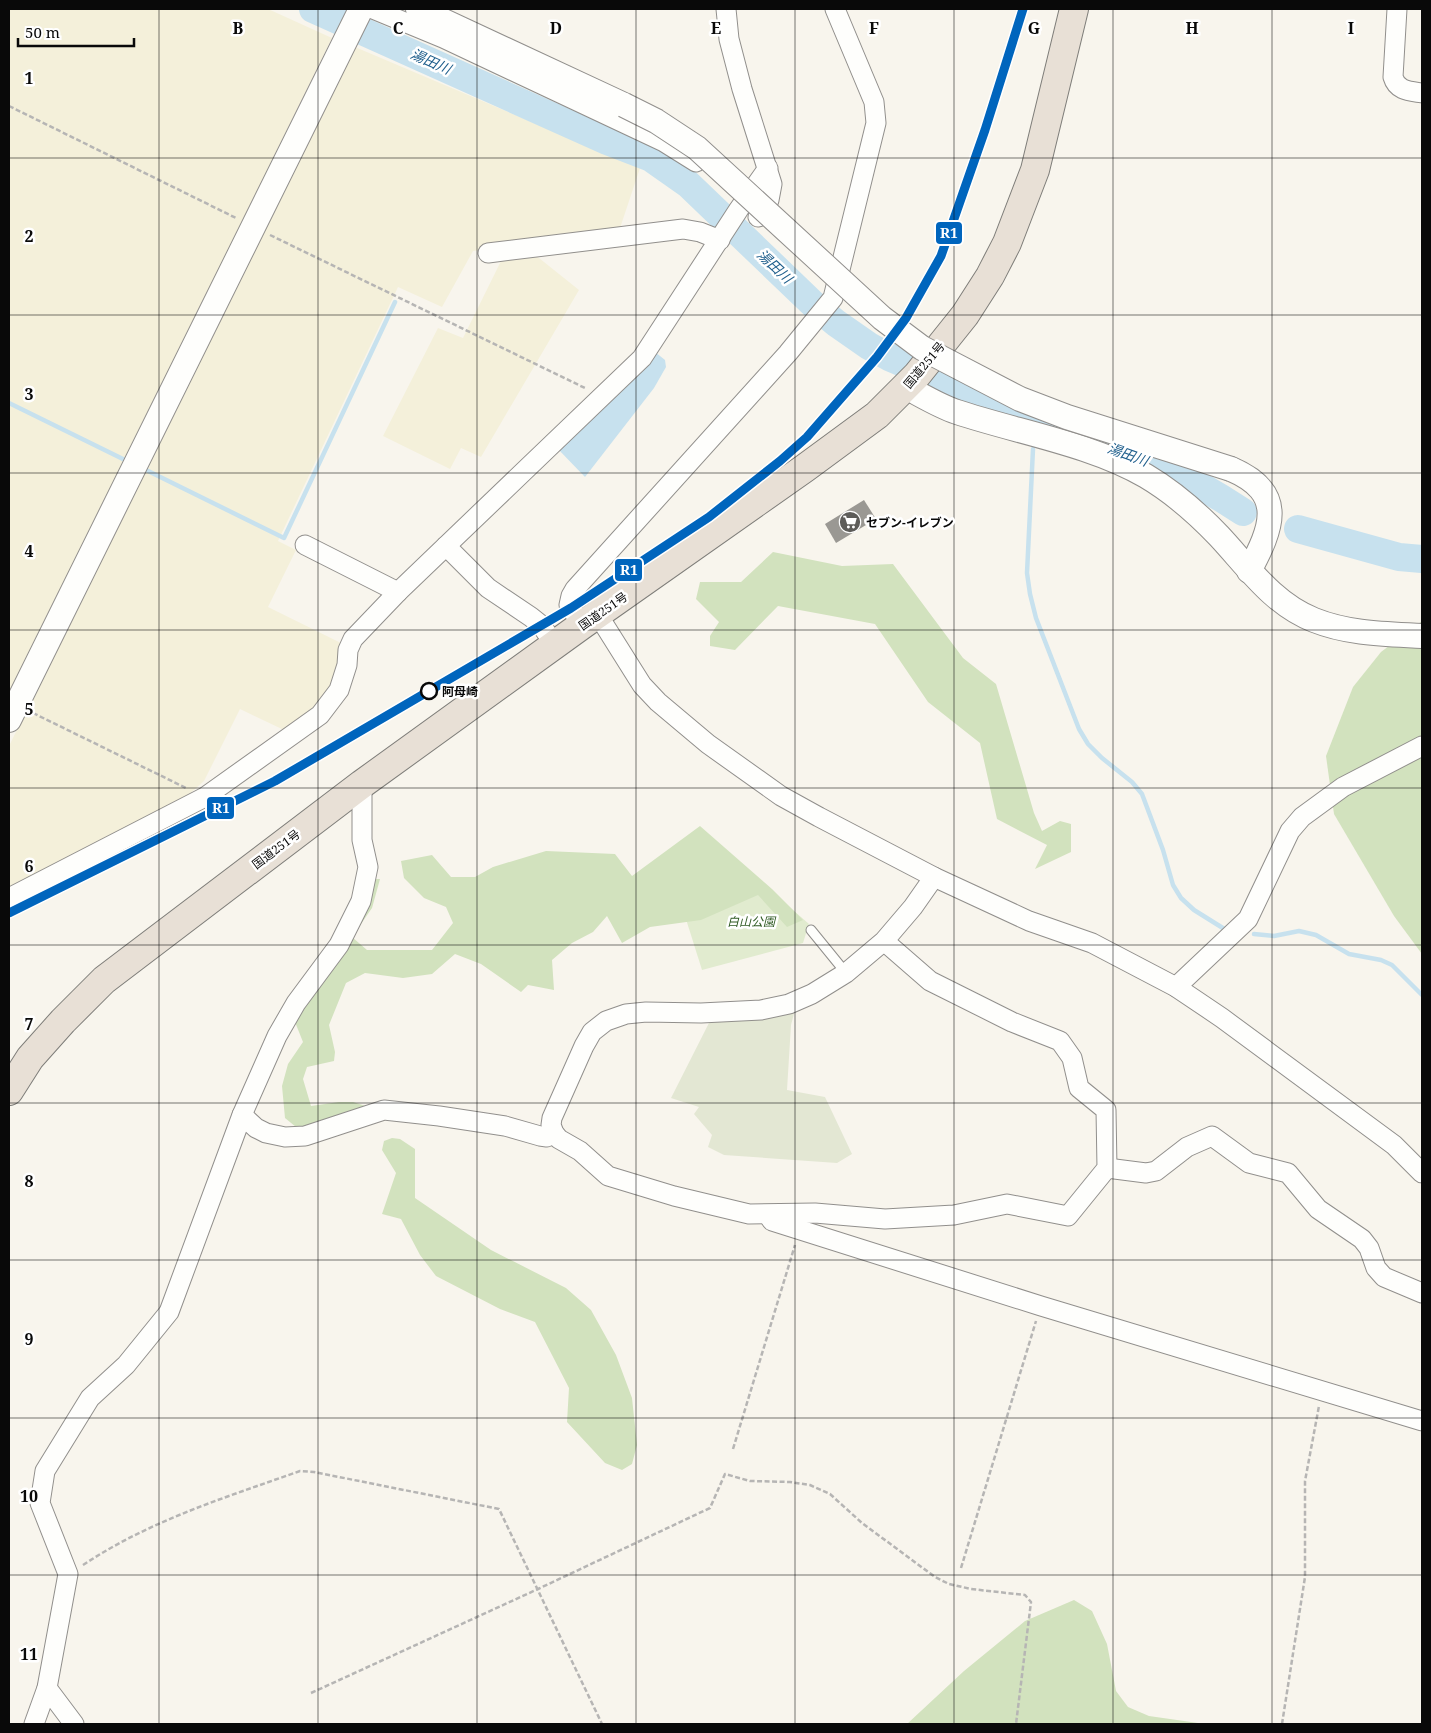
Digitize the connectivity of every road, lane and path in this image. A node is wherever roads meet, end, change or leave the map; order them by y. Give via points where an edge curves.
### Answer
1 (418, 9) edge
2 (726, 9) edge
3 (835, 9) edge
4 (1074, 9) edge
5 (1398, 9) edge
6 (365, 10) edge
7 (1422, 93) edge
8 (9, 106) edge
9 (768, 168) junction
10 (741, 206) junction
11 (758, 218) junction
12 (254, 226) junction
13 (722, 236) junction
14 (488, 252) dead end
15 (835, 293) junction
16 (918, 373) junction
17 (601, 396) junction
18 (305, 545) dead end
19 (446, 546) junction
20 (1249, 571) junction
21 (398, 592) junction
22 (590, 620) junction
23 (1422, 636) edge
24 (555, 645) junction
25 (12, 713) edge
26 (1422, 746) edge
27 (362, 784) junction
28 (205, 797) junction
29 (934, 877) junction
30 (9, 898) edge
31 (811, 930) dead end
32 (884, 941) junction
33 (846, 973) junction
34 (1176, 987) junction
35 (9, 1091) edge
36 (242, 1115) junction
37 (554, 1133) junction
38 (1107, 1168) junction
39 (1422, 1173) edge
40 (767, 1214) junction
41 (800, 1230) junction
42 (1422, 1293) edge
43 (1041, 1306) junction
44 (1322, 1390) junction
45 (1422, 1421) edge
46 (733, 1449) dead end
47 (961, 1568) dead end
48 (68, 1574) junction
49 (538, 1589) junction
50 (47, 1688) junction
51 (311, 1693) dead end
52 (34, 1724) edge
53 (74, 1724) edge
54 (602, 1724) edge
55 (1016, 1724) edge
56 (1282, 1724) edge

1 - 20 street, bridge via 624,105 697,148 882,318 922,348 1020,400 1246,476 1258,486 1271,514 1264,542
2 - 9 street via 729,39 742,89
3 - 15 street via 874,102 876,123
4 - 16 highway, 国道251号 via 1035,170 1017,219 990,276 965,315
5 - 7 street via 1393,77 1403,89
6 - 10 street via 443,38 664,142 692,159
6 - 12 street via 347,36
8 - 12 path
9 - 10 street
9 - 11 street via 772,184 769,200
10 - 11 street
10 - 13 street
11 - 15 street
12 - 17 path
12 - 25 street
13 - 14 street via 683,229
13 - 17 street via 642,358
15 - 22 street via 818,318 575,589 569,605
16 - 20 street via 937,405 1106,458 1146,476 1204,520
16 - 22 highway, 国道251号 via 877,415
17 - 19 street
18 - 21 street
19 - 21 street
19 - 24 street via 488,588 541,625
20 - 23 street via 1277,598 1314,620 1338,628 1377,634
21 - 28 street via 353,639 339,690 320,715
22 - 24 highway, 国道251号
22 - 29 street via 658,702 708,744 781,796
24 - 27 highway, 国道251号
25 - 28 path
26 - 34 street via 1343,787 1302,817 1290,831 1248,919
27 - 35 highway, 国道251号 via 104,980 30,1058
27 - 36 street via 362,840 368,867 361,901 339,945 296,1003 277,1036
28 - 30 street
29 - 32 street via 914,907
29 - 34 street via 1029,921 1092,942
31 - 33 lane
32 - 33 street
32 - 38 street via 930,981 1012,1022 1060,1041 1072,1058 1079,1088 1106,1110
33 - 37 street via 812,994 789,1004 761,1010 646,1012 606,1021 592,1032 584,1046 552,1118
34 - 39 street via 1394,1145
36 - 37 street via 266,1133 285,1136 305,1136 384,1110 505,1126 547,1137
36 - 48 street via 169,1312 126,1365 90,1398 45,1471 40,1503
37 - 40 street via 608,1176 740,1212
38 - 40 street via 1068,1216 1008,1204 954,1215 885,1220 815,1213
38 - 42 street via 1146,1174 1156,1171 1187,1147 1212,1136 1249,1163 1288,1174 1318,1209 1362,1239 1384,1277
40 - 41 street via 772,1221
41 - 43 street
41 - 46 path
43 - 44 street
43 - 47 path
44 - 45 street
44 - 56 path via 1305,1481 1305,1576
48 - 49 path via 152,1526 300,1471 499,1509
48 - 50 street
49 - 51 path
49 - 54 path
49 - 55 path via 710,1508 725,1474 750,1481 810,1485 830,1494 935,1577 971,1589 1029,1598
50 - 52 street
50 - 53 street

